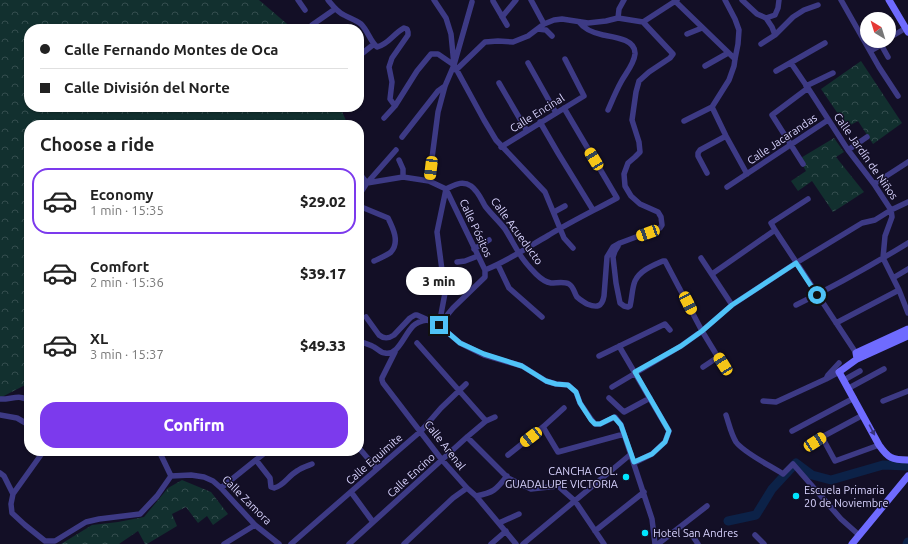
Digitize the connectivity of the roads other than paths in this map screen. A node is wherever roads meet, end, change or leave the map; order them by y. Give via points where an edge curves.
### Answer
1 (298, 0) edge
2 (328, 0) edge
3 (434, 0) edge
4 (516, 0) edge
5 (531, 0) edge
6 (624, 0) edge
7 (676, 0) edge
8 (725, 0) edge
9 (742, 0) edge
10 (779, 0) edge
11 (841, 0) edge
12 (889, 0) edge
13 (493, 1) edge
14 (472, 2) dead end
15 (818, 5) dead end
16 (335, 9) junction
17 (304, 10) dead end
18 (502, 17) junction
19 (618, 18) junction
20 (766, 18) junction
21 (578, 22) junction
22 (643, 22) junction
23 (313, 24) edge
24 (361, 24) edge
25 (544, 24) junction
26 (507, 25) dead end
27 (364, 27) edge
28 (702, 28) junction
29 (538, 29) junction
30 (907, 30) edge
31 (686, 34) dead end
32 (775, 35) junction
33 (896, 35) edge
34 (552, 36) dead end
35 (825, 43) dead end
36 (374, 44) junction
37 (761, 44) dead end
38 (874, 48) edge
39 (884, 48) edge
40 (870, 51) junction
41 (364, 52) edge
42 (728, 53) junction
43 (888, 57) dead end
44 (565, 59) dead end
45 (734, 59) junction
46 (528, 63) dead end
47 (791, 63) junction
48 (705, 66) dead end
49 (455, 68) junction
50 (776, 71) dead end
51 (833, 73) dead end
52 (499, 83) dead end
53 (445, 86) junction
54 (807, 87) junction
55 (898, 96) dead end
56 (395, 106) junction
57 (712, 107) junction
58 (564, 108) junction
59 (608, 110) dead end
60 (556, 113) junction
61 (384, 118) dead end
62 (828, 120) junction
63 (684, 121) dead end
64 (540, 122) junction
65 (527, 131) junction
66 (726, 136) junction
67 (867, 137) dead end
68 (402, 138) dead end
69 (790, 145) junction
70 (502, 147) junction
71 (396, 150) dead end
72 (848, 150) junction
73 (399, 160) dead end
74 (908, 162) edge
75 (803, 164) dead end
76 (707, 173) dead end
77 (747, 174) junction
78 (404, 177) junction
79 (364, 179) edge
80 (429, 181) junction
81 (367, 183) junction
82 (874, 184) junction
83 (727, 187) dead end
84 (364, 188) edge
85 (446, 189) junction
86 (808, 199) dead end
87 (908, 202) edge
88 (565, 206) dead end
89 (364, 208) edge
90 (593, 210) junction
91 (891, 210) junction
92 (554, 212) junction
93 (561, 228) junction
94 (775, 230) junction
95 (488, 240) dead end
96 (620, 242) junction
97 (908, 243) edge
98 (474, 248) junction
99 (574, 248) dead end
100 (519, 253) junction
101 (478, 256) junction
102 (702, 258) dead end
103 (883, 258) junction
104 (374, 261) dead end
105 (457, 262) dead end
106 (796, 263) junction
107 (498, 265) junction
108 (908, 269) edge
109 (485, 270) junction
110 (712, 274) junction
111 (893, 278) junction
112 (899, 290) junction
113 (817, 295) junction
114 (732, 305) junction
115 (796, 305) dead end
116 (908, 313) edge
117 (366, 317) dead end
118 (542, 317) dead end
119 (427, 320) junction
120 (836, 324) junction
121 (439, 325) junction
122 (908, 329) edge
123 (670, 330) dead end
124 (702, 331) junction
125 (908, 336) edge
126 (364, 343) edge
127 (417, 343) dead end
128 (619, 346) junction
129 (395, 351) junction
130 (599, 356) dead end
131 (856, 356) junction
132 (718, 357) junction
133 (839, 363) dead end
134 (703, 367) dead end
135 (884, 369) dead end
136 (860, 371) dead end
137 (635, 372) junction
138 (728, 372) dead end
139 (839, 372) junction
140 (826, 379) junction
141 (844, 380) junction
142 (466, 384) dead end
143 (612, 387) dead end
144 (849, 388) junction
145 (459, 390) junction
146 (908, 391) edge
147 (24, 398) edge
148 (609, 398) dead end
149 (650, 398) junction
150 (854, 398) junction
151 (0, 399) edge
152 (762, 401) dead end
153 (883, 401) dead end
154 (564, 408) dead end
155 (726, 415) dead end
156 (863, 415) junction
157 (1, 416) edge
158 (495, 417) dead end
159 (486, 421) junction
160 (24, 422) edge
161 (543, 427) junction
162 (421, 431) junction
163 (792, 431) dead end
164 (624, 434) junction
165 (467, 437) junction
166 (822, 437) junction
167 (879, 445) junction
168 (808, 447) dead end
169 (364, 454) edge
170 (631, 454) junction
171 (508, 455) dead end
172 (40, 456) edge
173 (161, 456) edge
174 (261, 456) edge
175 (256, 460) junction
176 (442, 460) junction
177 (908, 460) edge
178 (634, 462) junction
179 (312, 464) dead end
180 (377, 469) junction
181 (0, 473) edge
182 (171, 476) junction
183 (506, 476) junction
184 (908, 476) edge
185 (220, 488) junction
186 (467, 488) junction
187 (350, 492) junction
188 (644, 492) junction
189 (13, 494) junction
190 (476, 496) junction
191 (575, 501) junction
192 (707, 506) dead end
193 (519, 514) dead end
194 (373, 522) junction
195 (499, 523) junction
196 (255, 525) junction
197 (506, 531) junction
198 (595, 532) junction
199 (692, 535) dead end
200 (755, 535) dead end
201 (860, 535) junction
202 (224, 544) edge
203 (279, 544) edge
204 (291, 544) edge
205 (349, 544) edge
206 (404, 544) edge
207 (491, 544) edge
208 (516, 544) edge
209 (523, 544) edge
210 (604, 544) edge
211 (655, 544) edge
212 (658, 544) edge
213 (698, 544) edge
214 (764, 544) edge
215 (852, 544) edge

1 - 17 street
2 - 16 street
3 - 49 street via 446,18 451,34
4 - 18 street
5 - 25 street
6 - 19 street
7 - 22 street
7 - 28 street
8 - 45 street via 739,30
9 - 20 street via 757,14
10 - 20 street via 775,15
11 - 40 street
12 - 30 main road
13 - 18 street
14 - 49 street
15 - 32 street via 793,17
16 - 23 street
16 - 24 street
18 - 26 street
19 - 21 street
19 - 22 street
20 - 32 street
21 - 25 street via 562,19
21 - 59 street via 602,35 624,40 633,47 635,53 632,65
22 - 96 street, Calle Acueducto via 673,54 639,81 632,120 640,152 628,163 624,174 625,186 640,204 658,212 662,225 660,228
25 - 29 street
27 - 36 street
28 - 31 street
28 - 42 street
29 - 34 street via 546,30
29 - 49 street via 513,42 485,42
30 - 33 street
32 - 37 street
35 - 47 street
36 - 41 street
36 - 56 street via 379,47 398,31 407,29 408,35 392,58 389,67 392,82 390,99
38 - 40 street
39 - 43 street
40 - 55 street
42 - 45 street
42 - 48 street
44 - 58 street, Calle Encinal via 584,96
45 - 57 street via 729,80
46 - 60 street
47 - 50 street
47 - 54 street, Calle Jardín de Niños
49 - 53 street
49 - 56 street via 438,54 431,54
49 - 70 street
51 - 54 street
52 - 65 street
53 - 68 street via 438,91
53 - 80 street via 438,112
54 - 62 street, Calle Jardín de Niños
54 - 69 street via 772,115
56 - 61 street
57 - 63 street
57 - 66 street
58 - 60 street, Calle Encinal
58 - 90 street via 617,198
60 - 64 street, Calle Encinal
62 - 69 street, Calle Jacarandas
62 - 72 street, Calle Jardín de Niños
64 - 65 street, Calle Encinal
64 - 90 street
65 - 70 street, Calle Encinal
66 - 76 street via 698,152
66 - 77 street
67 - 72 street
69 - 75 street
69 - 77 street, Calle Jacarandas
70 - 92 street via 545,192
71 - 81 street
72 - 82 street, Calle Jardín de Niños
73 - 78 street
74 - 82 street
77 - 83 street, Calle Jacarandas
78 - 80 street
78 - 81 street
79 - 81 street
80 - 85 street
81 - 84 street
82 - 91 street, Calle Jardín de Niños
85 - 98 street, Calle Pósitos
85 - 100 street, Calle Acueducto via 458,183 471,186 504,227
85 - 121 street via 437,232 445,293
86 - 94 street via 771,222
87 - 91 street
88 - 92 street
89 - 104 street via 388,218 395,232 395,244 391,252
90 - 93 street
91 - 103 street, Calle Jardín de Niños via 892,217
91 - 106 street via 875,220 862,223
92 - 93 street
93 - 99 street via 564,238
93 - 100 street
94 - 106 street
94 - 110 street
95 - 98 street
96 - 100 street, Calle Acueducto via 613,247 607,257 603,301 597,307 583,302 568,283 544,281 535,274
96 - 124 street via 613,257 620,303 629,306 638,276 653,265 664,261
97 - 103 street
98 - 101 street, Calle Pósitos
100 - 107 street
101 - 105 street
101 - 109 street, Calle Pósitos
102 - 110 street
103 - 111 street
103 - 113 street
106 - 113 street
106 - 114 street
107 - 109 street
107 - 118 street via 509,288
108 - 111 street
109 - 121 street, Calle Pósitos via 485,277
110 - 114 street
111 - 112 street
112 - 116 street
112 - 120 street
113 - 115 street
113 - 120 street
114 - 124 street
117 - 119 street via 379,335 387,338 394,335 412,316 417,315
119 - 121 street
119 - 129 street via 420,321 412,327
120 - 131 street
121 - 164 street via 460,343 522,366 546,381 568,385 576,392 580,403 595,424 614,417
122 - 131 main road
123 - 128 street via 665,324
124 - 132 street
124 - 137 street
125 - 131 main road
126 - 129 street via 382,353
127 - 145 street
128 - 130 street
128 - 137 street
129 - 162 street, Calle Arenal via 382,380
131 - 139 main road
132 - 134 street
132 - 138 street
133 - 140 street
135 - 144 street
136 - 141 street
137 - 143 street
137 - 149 street
139 - 140 street
139 - 141 main road
140 - 152 street via 776,402
141 - 144 main road
142 - 145 street, Calle Equimite
144 - 150 main road
145 - 159 street
145 - 162 street, Calle Equimite
146 - 153 street
147 - 151 street
148 - 149 street via 624,412
149 - 178 street via 669,431 665,442 652,454
150 - 156 main road
150 - 163 street
154 - 161 street
155 - 201 street via 732,433 742,448 783,474 793,464 841,519
156 - 166 street
156 -> 167 main road
157 - 160 street via 18,418
158 - 159 street, Calle Encino
159 - 165 street, Calle Encino
161 - 164 street via 558,452
161 - 171 street
162 - 176 street, Calle Arenal
162 - 180 street, Calle Equimite
164 - 170 street
165 - 176 street, Calle Encino
165 - 183 street
166 - 167 street via 835,461
166 - 168 street
167 - 177 main road via 888,456
169 - 180 street
170 - 178 street
170 - 191 street
172 - 189 street
173 - 182 street
174 - 175 street
175 - 179 street via 270,478 271,487 274,488 282,485 296,471
175 - 185 street
176 - 186 street, Calle Arenal
176 - 194 street, Calle Encino
178 - 188 street
180 - 187 street, Calle Equimite
181 - 189 street
182 - 185 street, Calle Zamora via 191,475 209,478
182 - 189 street via 140,514 86,522 55,542 45,541 12,513
183 - 190 street via 498,487 487,494
183 - 191 street via 531,489 558,486
184 - 201 main road
185 - 196 street, Calle Zamora
186 - 190 street, Calle Arenal
186 - 206 street
187 - 194 street
187 - 204 street, Calle Equimite
188 - 198 street
188 - 211 street via 652,519
190 - 195 street, Calle Arenal
191 - 198 street
191 - 209 street
192 - 212 street
193 - 195 street
194 - 205 street, Calle Encino
195 - 197 street, Calle Arenal
196 - 202 street
196 - 203 street, Calle Zamora
197 - 207 street
197 - 208 street, Calle Arenal
198 - 210 street
199 - 213 street
200 - 214 street
201 - 215 main road

